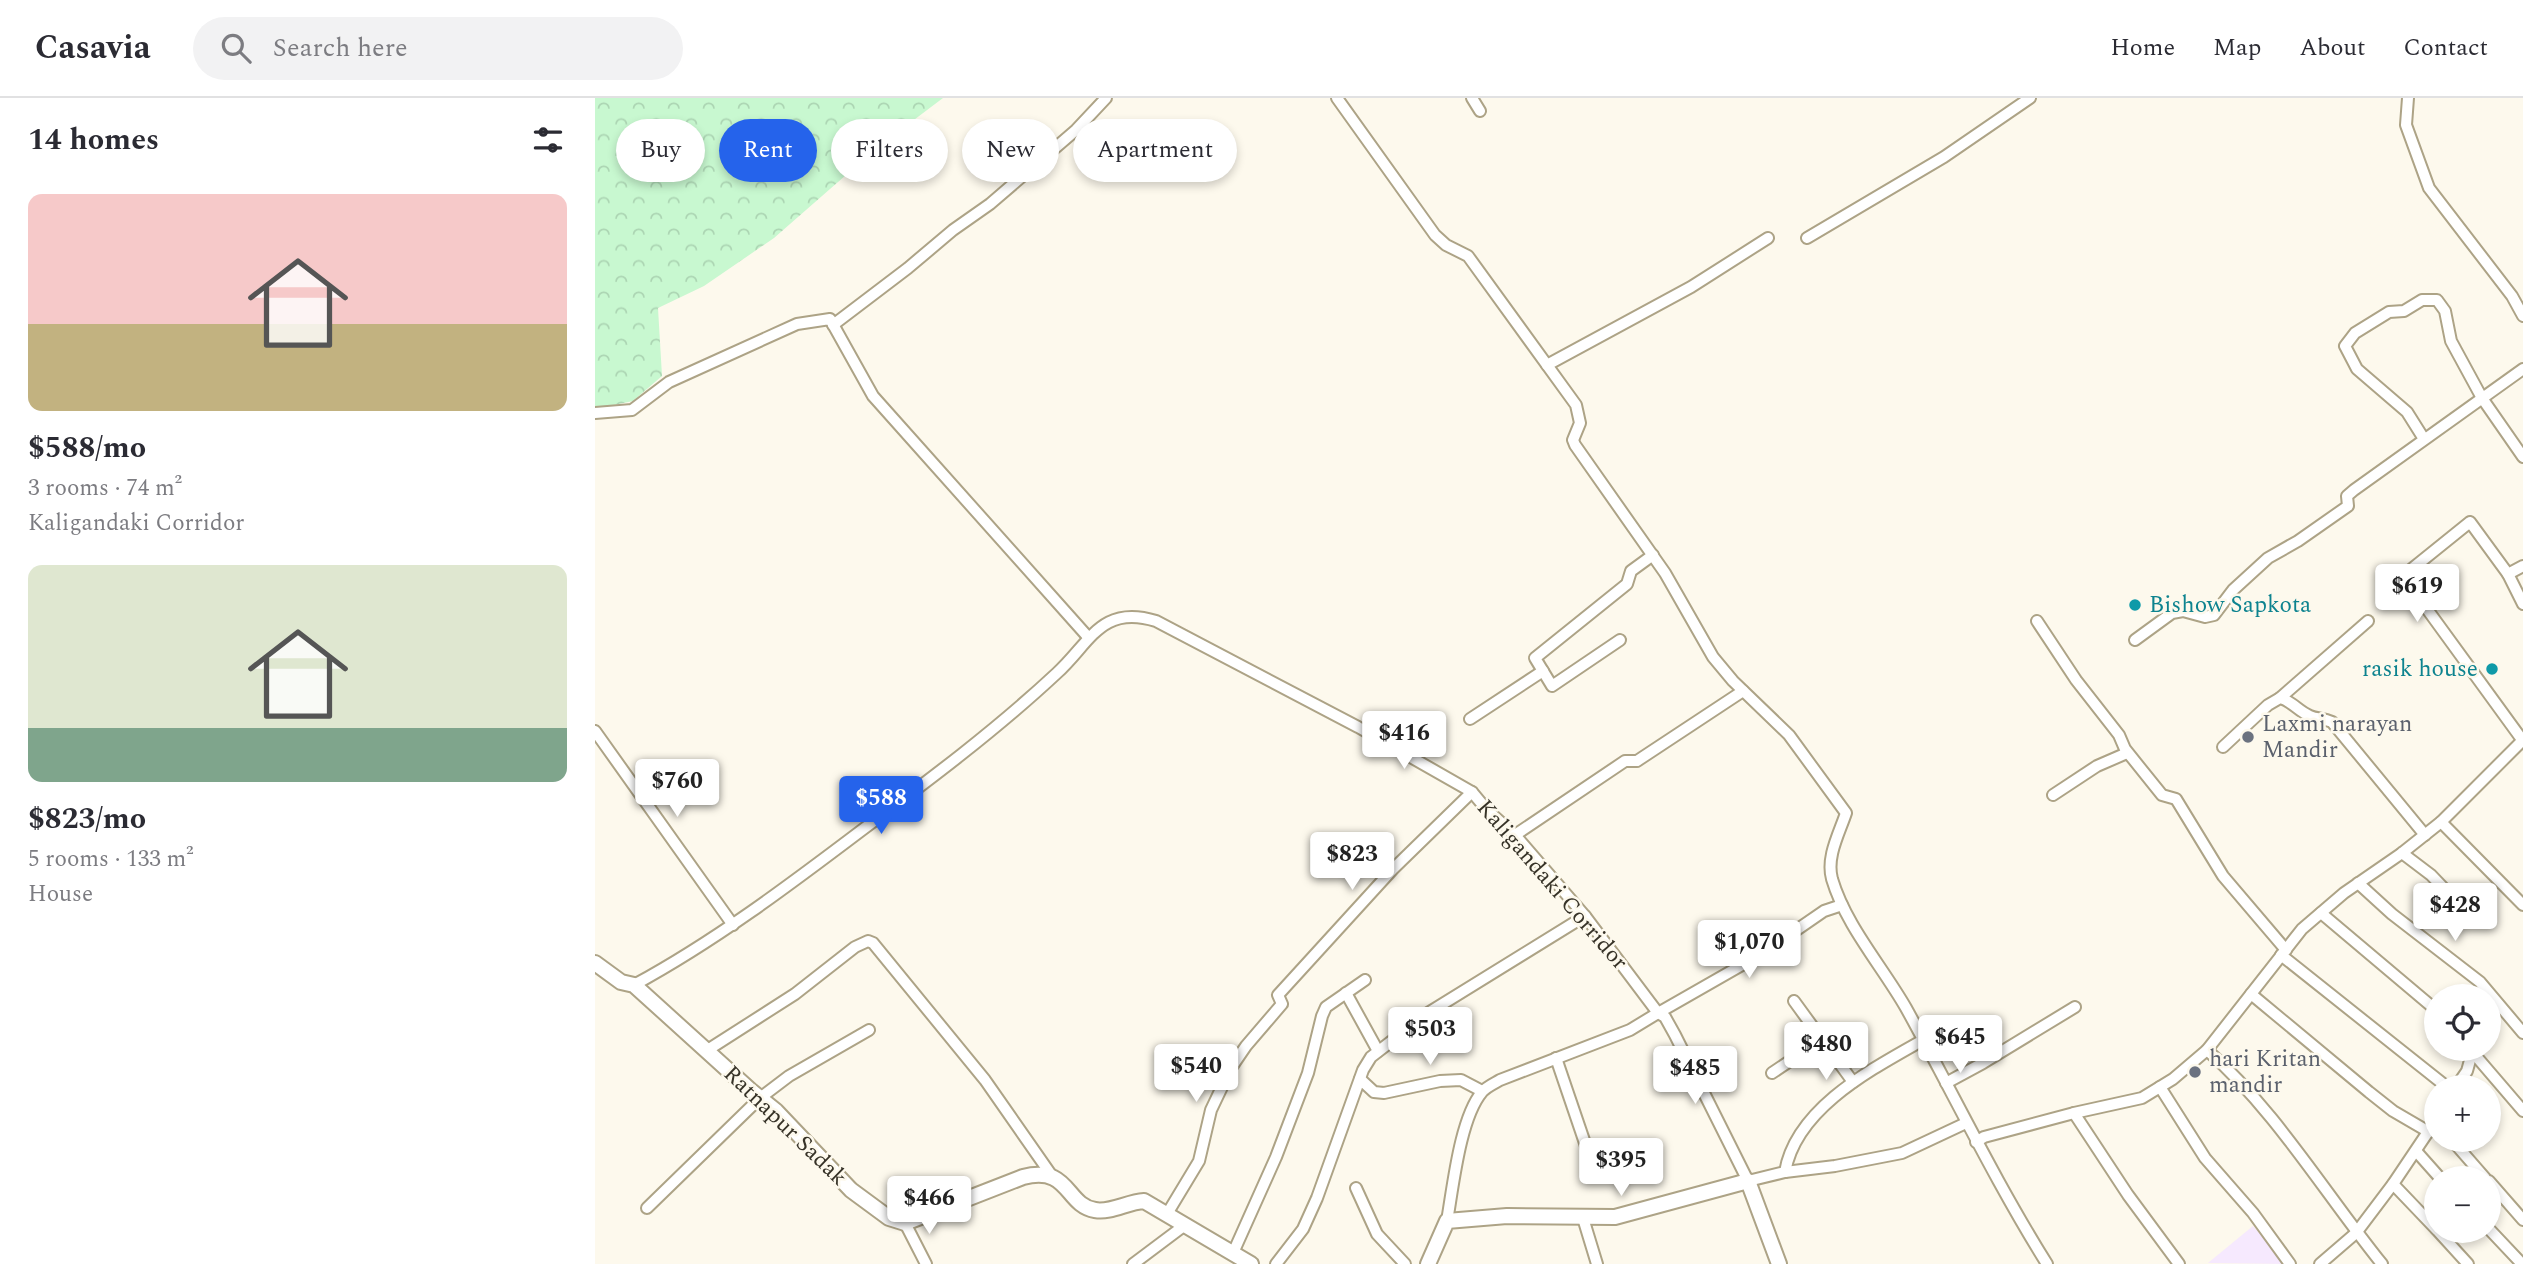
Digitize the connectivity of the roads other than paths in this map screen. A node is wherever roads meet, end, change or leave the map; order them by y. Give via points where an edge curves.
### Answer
1 (1106, 98) edge
2 (1337, 98) edge
3 (1472, 98) edge
4 (2030, 98) edge
5 (2408, 98) edge
6 (1480, 111) dead end
7 (1768, 237) dead end
8 (1807, 237) dead end
9 (2523, 316) edge
10 (833, 325) junction
11 (1547, 365) junction
12 (2523, 369) edge
13 (2482, 398) junction
14 (595, 413) edge
15 (2424, 439) junction
16 (2523, 457) edge
17 (1653, 555) junction
18 (2523, 566) edge
19 (2508, 575) junction
20 (2523, 604) edge
21 (2037, 621) dead end
22 (2368, 621) dead end
23 (1088, 637) junction
24 (1620, 640) dead end
25 (2135, 640) dead end
26 (1543, 671) junction
27 (1743, 691) junction
28 (2280, 698) junction
29 (1470, 719) dead end
30 (595, 731) edge
31 (2523, 740) edge
32 (2223, 747) dead end
33 (2127, 753) junction
34 (1472, 792) junction
35 (2053, 794) dead end
36 (2441, 822) junction
37 (1515, 835) junction
38 (2425, 835) junction
39 (2402, 853) junction
40 (2358, 883) junction
41 (1842, 905) junction
42 (2523, 905) edge
43 (2321, 913) junction
44 (1585, 916) junction
45 (2487, 916) dead end
46 (733, 925) junction
47 (2283, 952) junction
48 (595, 963) edge
49 (1365, 979) dead end
50 (633, 985) junction
51 (1346, 993) junction
52 (2251, 993) junction
53 (2424, 1000) edge
54 (1794, 1001) dead end
55 (2075, 1007) dead end
56 (1658, 1013) junction
57 (869, 1030) dead end
58 (2523, 1033) edge
59 (1821, 1040) junction
60 (1923, 1040) junction
61 (2207, 1050) junction
62 (706, 1051) junction
63 (1378, 1051) junction
64 (1556, 1058) junction
65 (2479, 1061) edge
66 (1772, 1073) dead end
67 (2432, 1075) edge
68 (1360, 1079) junction
69 (1853, 1082) junction
70 (1946, 1083) junction
71 (2160, 1087) junction
72 (1482, 1091) junction
73 (760, 1098) junction
74 (2523, 1111) edge
75 (2074, 1113) junction
76 (1966, 1123) junction
77 (2424, 1129) edge
78 (2424, 1140) edge
79 (1976, 1142) junction
80 (1588, 1152) dead end
81 (2416, 1152) junction
82 (2462, 1152) edge
83 (2429, 1166) edge
84 (2475, 1166) edge
85 (1785, 1172) junction
86 (1052, 1176) junction
87 (1748, 1181) junction
88 (2393, 1184) junction
89 (1356, 1188) dead end
90 (2501, 1196) edge
91 (647, 1208) dead end
92 (1167, 1214) junction
93 (2424, 1217) edge
94 (1583, 1218) junction
95 (2523, 1220) edge
96 (1447, 1221) junction
97 (905, 1223) junction
98 (1185, 1225) junction
99 (2356, 1233) junction
100 (2501, 1242) edge
101 (2448, 1243) edge
102 (1233, 1253) junction
103 (926, 1264) edge
104 (1133, 1264) edge
105 (1251, 1264) edge
106 (1276, 1264) edge
107 (1405, 1264) edge
108 (1428, 1264) edge
109 (1597, 1264) edge
110 (1779, 1264) edge
111 (2047, 1264) edge
112 (2179, 1264) edge
113 (2290, 1264) edge
114 (2321, 1264) edge
115 (2382, 1264) edge
116 (2467, 1264) edge
117 (2522, 1264) edge

1 - 10 street via 990,204
2 - 11 street via 1436,235 1468,256
3 - 6 street
4 - 8 street via 1944,157
5 - 9 street via 2406,125 2429,188
7 - 11 street via 1691,287
10 - 14 street via 830,319 797,324 669,382 632,410
10 - 23 street via 873,396
11 - 17 street via 1576,405 1580,423 1575,445
12 - 13 street
13 - 15 street
13 - 15 street via 2451,341 2445,311 2437,300 2422,300 2404,311 2389,312 2355,333 2345,346 2357,369 2407,412
13 - 16 street
15 - 25 street via 2347,496 2348,506 2268,558 2214,615 2172,613
17 - 26 street via 1631,571 1627,584 1535,658
17 - 27 street via 1713,657
18 - 19 street
19 - 20 street
19 - 31 street via 2470,522 2403,576
21 - 33 street via 2119,735
22 - 28 street
23 - 34 street, Kaligandaki Corridor via 1126,617 1156,621
23 - 46 street, Kaligandaki Corridor via 1059,671 955,760
24 - 26 street via 1552,686
26 - 29 street
27 - 37 street via 1637,761 1625,761
27 - 41 street via 1789,734 1846,813 1830,863
28 - 32 street
28 - 38 street via 2314,718 2332,722
30 - 46 street
31 - 36 street
33 - 35 street
33 - 47 street via 2162,795 2176,800 2223,876
34 - 37 street, Kaligandaki Corridor
34 - 92 street via 1393,869 1278,995 1282,1004 1231,1068 1211,1110 1199,1161
36 - 38 street
36 - 42 street
37 - 44 street, Kaligandaki Corridor
38 - 39 street
39 - 40 street
39 - 45 street via 2454,898
40 - 43 street
40 - 58 street via 2480,982
41 - 56 street via 1824,911 1763,953
41 - 60 street
43 - 47 street
43 - 53 street
44 - 56 street, Kaligandaki Corridor
44 - 63 street via 1428,1013
46 - 50 street, Kaligandaki Corridor
47 - 52 street
47 - 67 street
48 - 50 main road
49 - 51 street
50 - 62 main road, Ratnapur Sadak
51 - 63 street
51 - 102 street via 1326,1007 1322,1016 1308,1073
52 - 61 street
52 - 77 street via 2393,1111
54 - 59 street
55 - 70 street
56 - 64 street via 1630,1030
56 - 87 street, Kaligandaki Corridor via 1675,1035
57 - 73 street
59 - 66 street
59 - 69 street
60 - 69 street
60 - 70 street
61 - 71 street
61 - 99 street via 2284,1135
62 - 73 main road, Ratnapur Sadak
62 - 86 street via 868,941 985,1080
63 - 68 street
64 - 72 street
64 - 80 street
65 - 74 street
68 - 72 street via 1374,1092 1384,1093 1461,1080
68 - 106 street via 1303,1229
69 - 85 street via 1812,1120 1796,1143
70 - 76 street
71 - 75 street via 2142,1098
71 - 113 street via 2205,1158
72 - 96 street via 1459,1150
73 - 91 street
73 - 97 main road, Ratnapur Sadak via 851,1190 889,1218
75 - 79 street
75 - 112 street
76 - 79 street
76 - 85 street via 1902,1153
78 - 81 street
79 - 111 street
81 - 83 street
81 - 88 street
82 - 84 street
85 - 87 street
86 - 92 main road via 1092,1210 1107,1211 1144,1201
86 - 97 main road via 1023,1177
87 - 94 main road via 1615,1217
87 - 110 main road
88 - 93 street
88 - 99 street
89 - 107 street via 1377,1234
90 - 95 street
92 - 98 main road
94 - 96 main road via 1507,1216
94 - 109 street
96 - 108 main road
97 - 103 street
98 - 102 main road
98 - 104 street
99 - 114 street
99 - 115 street
100 - 117 street
101 - 116 street
102 - 105 main road

